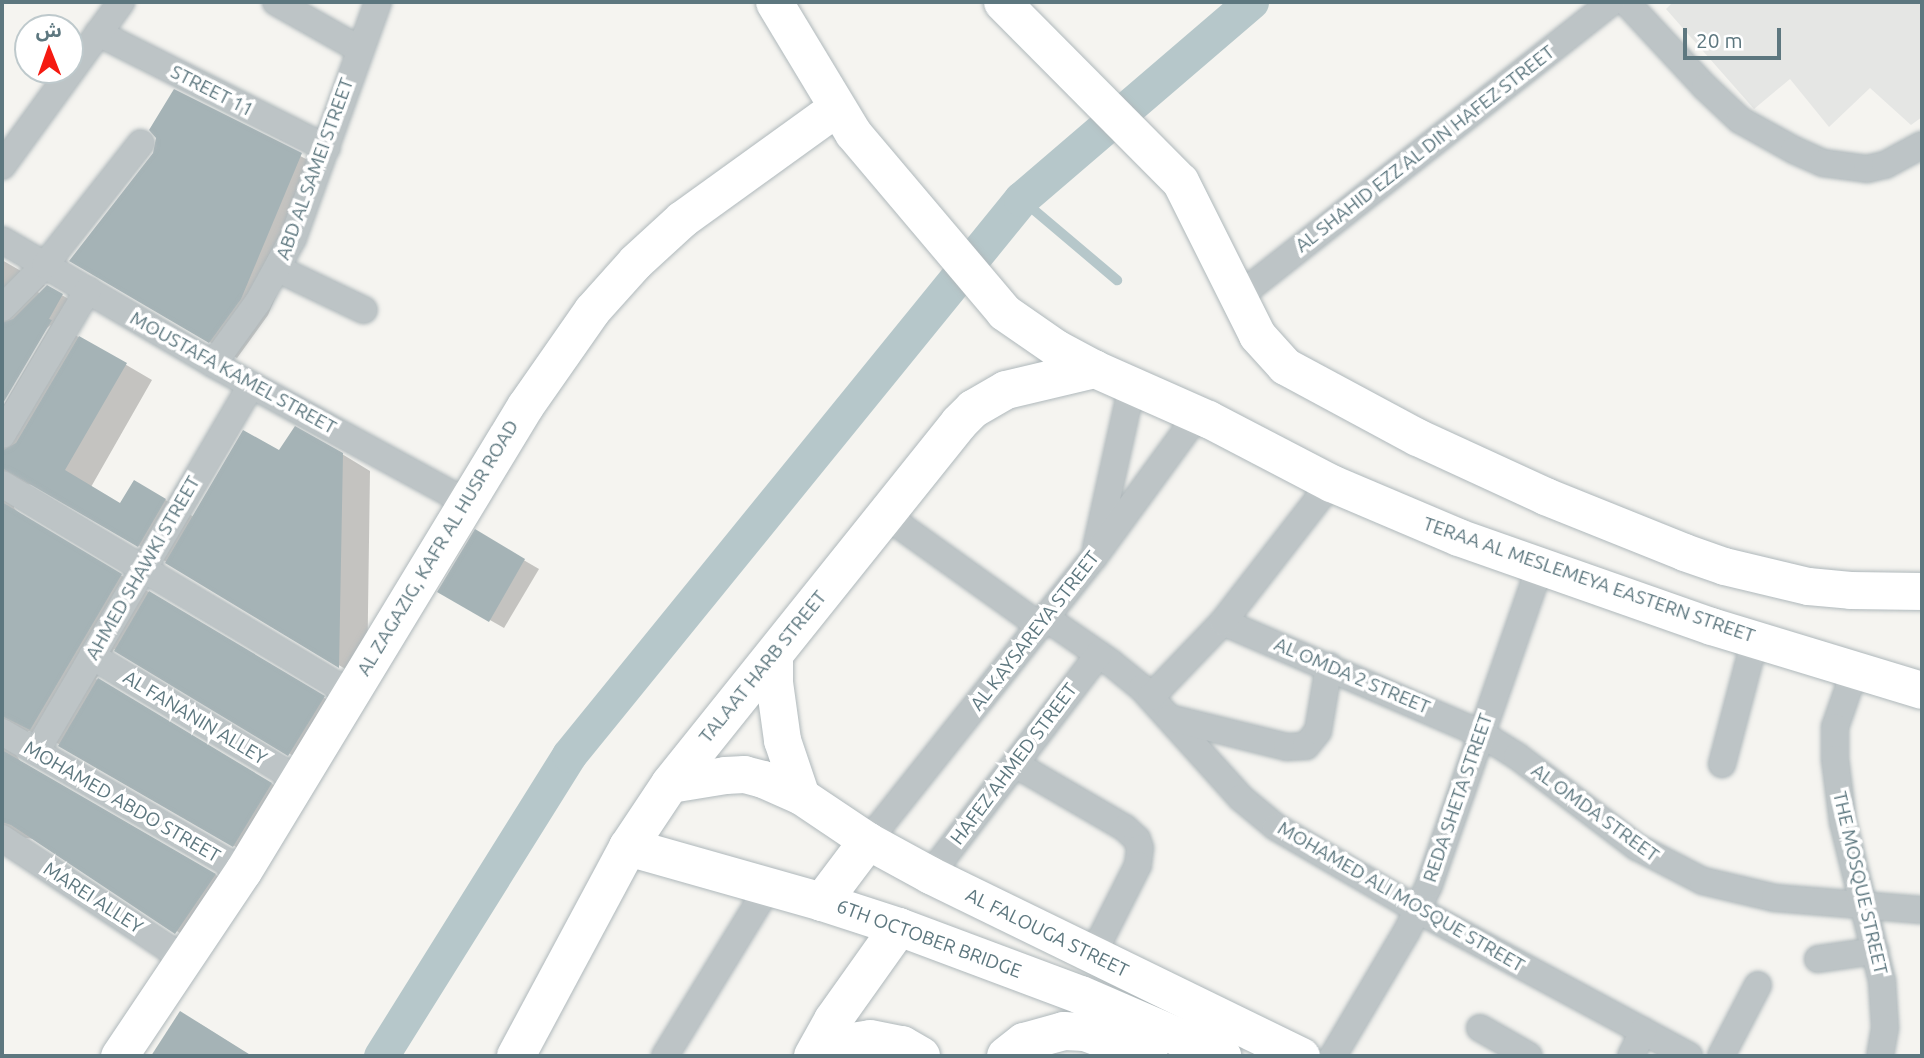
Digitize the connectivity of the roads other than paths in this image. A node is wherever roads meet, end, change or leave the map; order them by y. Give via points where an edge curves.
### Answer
1 (121, 2) edge
2 (276, 2) edge
3 (378, 2) edge
4 (774, 2) edge
5 (1612, 2) edge
6 (1626, 2) edge
7 (1004, 4) edge
8 (98, 33) junction
9 (359, 49) junction
10 (844, 121) junction
11 (141, 143) dead end
12 (1922, 145) edge
13 (327, 148) junction
14 (2, 166) edge
15 (2, 240) edge
16 (45, 265) junction
17 (278, 269) junction
18 (88, 290) junction
19 (1238, 297) junction
20 (2, 308) edge
21 (364, 310) dead end
22 (213, 364) junction
23 (1095, 369) junction
24 (251, 385) junction
25 (1132, 385) junction
26 (1197, 416) junction
27 (2, 435) edge
28 (1331, 483) junction
29 (2, 484) edge
30 (466, 502) junction
31 (885, 516) junction
32 (1094, 556) junction
33 (1540, 567) junction
34 (142, 568) junction
35 (1922, 591) edge
36 (1043, 622) junction
37 (1223, 622) junction
38 (1755, 639) junction
39 (774, 653) junction
40 (1099, 654) junction
41 (92, 656) junction
42 (1329, 666) junction
43 (1855, 670) junction
44 (1922, 690) edge
45 (350, 693) junction
46 (1151, 697) junction
47 (1170, 718) junction
48 (2, 732) edge
49 (1480, 733) junction
50 (36, 752) junction
51 (1014, 764) junction
52 (1722, 764) dead end
53 (298, 780) junction
54 (670, 784) junction
55 (801, 796) junction
56 (2, 838) edge
57 (868, 841) junction
58 (628, 847) junction
59 (243, 872) junction
60 (930, 875) junction
61 (768, 887) junction
62 (822, 902) junction
63 (1863, 904) junction
64 (1418, 910) junction
65 (1922, 910) edge
66 (899, 927) junction
67 (1875, 951) junction
68 (1092, 956) junction
69 (184, 959) junction
70 (1818, 959) dead end
71 (1758, 985) dead end
72 (1480, 1028) dead end
73 (1643, 1031) junction
74 (119, 1056) edge
75 (516, 1056) edge
76 (666, 1056) edge
77 (816, 1056) edge
78 (921, 1056) edge
79 (1006, 1056) edge
80 (1149, 1056) edge
81 (1222, 1056) edge
82 (1301, 1056) edge
83 (1333, 1056) edge
84 (1529, 1056) edge
85 (1631, 1056) edge
86 (1689, 1056) edge
87 (1721, 1056) edge
88 (1880, 1056) edge

1 - 8 street
2 - 9 street
3 - 9 street, ABD AL SAMEI STREET
4 - 10 street, TERAA AL MESLEMEYA EASTERN STREET
5 - 19 street, AL SHAHID EZZ AL DIN HAFEZ STREET
6 - 12 street via 1740,120 1794,150 1823,163 1867,169 1885,165
7 - 19 street via 1180,181
8 - 13 street, STREET 11
8 - 14 street
9 - 13 street, ABD AL SAMEI STREET
10 - 23 street, TERAA AL MESLEMEYA EASTERN STREET via 1004,312
10 - 30 street, AL ZAGAZIG, KAFR AL HUSR ROAD via 682,219 635,262 554,361
11 - 16 street
13 - 17 street, ABD AL SAMEI STREET
15 - 16 street, MOUSTAFA KAMEL STREET
16 - 18 street, MOUSTAFA KAMEL STREET
16 - 20 street
17 - 21 street
17 - 22 street, ABD AL SAMEI STREET
18 - 22 street, MOUSTAFA KAMEL STREET
18 - 27 street
19 - 35 street via 1257,335 1284,366 1416,438 1545,496 1684,552 1766,577 1850,590
22 - 24 street, MOUSTAFA KAMEL STREET
23 - 25 street, TERAA AL MESLEMEYA EASTERN STREET
23 - 31 main road, TALAAT HARB STREET via 1025,384 989,398 960,423
24 - 30 street, MOUSTAFA KAMEL STREET
24 - 34 street, AHMED SHAWKI STREET
25 - 26 street, TERAA AL MESLEMEYA EASTERN STREET
25 - 32 street
26 - 28 street, TERAA AL MESLEMEYA EASTERN STREET
26 - 32 street, AL KAYSAREYA STREET
28 - 33 street, TERAA AL MESLEMEYA EASTERN STREET
28 - 37 street
29 - 34 street
30 - 45 street, AL ZAGAZIG, KAFR AL HUSR ROAD
31 - 36 street, MOHAMED ALI MOSQUE STREET
31 - 39 main road, TALAAT HARB STREET
32 - 36 street, AL KAYSAREYA STREET
33 - 38 street, TERAA AL MESLEMEYA EASTERN STREET
33 - 49 street, REDA SHETA STREET
34 - 41 street, AHMED SHAWKI STREET
34 - 45 street
36 - 40 street, MOHAMED ALI MOSQUE STREET
36 - 57 street, AL KAYSAREYA STREET
37 - 42 street, AL OMDA 2 STREET
37 - 46 street
38 - 43 street, TERAA AL MESLEMEYA EASTERN STREET
38 - 52 street
39 - 54 main road, TALAAT HARB STREET
39 - 55 street via 782,740
40 - 46 street, MOHAMED ALI MOSQUE STREET
40 - 51 street, HAFEZ AHMED STREET
41 - 50 street, AHMED SHAWKI STREET
41 - 53 street, AL FANANIN ALLEY
42 - 47 street via 1318,731 1306,746 1287,747
42 - 49 street, AL OMDA 2 STREET
43 - 44 street, TERAA AL MESLEMEYA EASTERN STREET
43 - 63 street, THE MOSQUE STREET via 1835,727 1835,759 1843,822
45 - 53 street, AL ZAGAZIG, KAFR AL HUSR ROAD
46 - 47 street, MOHAMED ALI MOSQUE STREET
47 - 64 street, MOHAMED ALI MOSQUE STREET via 1241,798 1276,827
48 - 50 street, MOHAMED ABDO STREET
49 - 63 street, AL OMDA STREET via 1637,847 1703,881 1775,898
49 - 64 street, REDA SHETA STREET
50 - 59 street, MOHAMED ABDO STREET
51 - 60 street, HAFEZ AHMED STREET
51 - 68 street via 1137,839 1138,865
53 - 59 street, AL ZAGAZIG, KAFR AL HUSR ROAD
54 - 55 street, AL FALOUGA STREET via 744,774
54 - 58 main road, TALAAT HARB STREET
55 - 57 street, AL FALOUGA STREET
56 - 69 street, MAREI ALLEY
57 - 60 street, AL FALOUGA STREET
57 - 62 main road
58 - 61 main road, 6TH OCTOBER BRIDGE
58 - 75 main road, TALAAT HARB STREET
59 - 69 street, AL ZAGAZIG, KAFR AL HUSR ROAD
60 - 68 street, AL FALOUGA STREET
61 - 62 main road, 6TH OCTOBER BRIDGE
61 - 76 street
62 - 66 main road, 6TH OCTOBER BRIDGE
63 - 65 street, AL OMDA STREET
63 - 67 street, THE MOSQUE STREET
64 - 73 street, MOHAMED ALI MOSQUE STREET
64 - 83 street, REDA SHETA STREET
66 - 77 main road via 833,1020
66 - 81 main road, 6TH OCTOBER BRIDGE via 1081,995
67 - 70 street
67 - 88 street, THE MOSQUE STREET via 1885,1004
68 - 82 street, AL FALOUGA STREET
69 - 74 street, AL ZAGAZIG, KAFR AL HUSR ROAD
71 - 87 street
72 - 84 street
73 - 85 street
73 - 86 street, MOHAMED ALI MOSQUE STREET
77 - 78 main road via 839,1044 870,1039 902,1045
79 - 80 main road via 1024,1042 1064,1031 1085,1032

